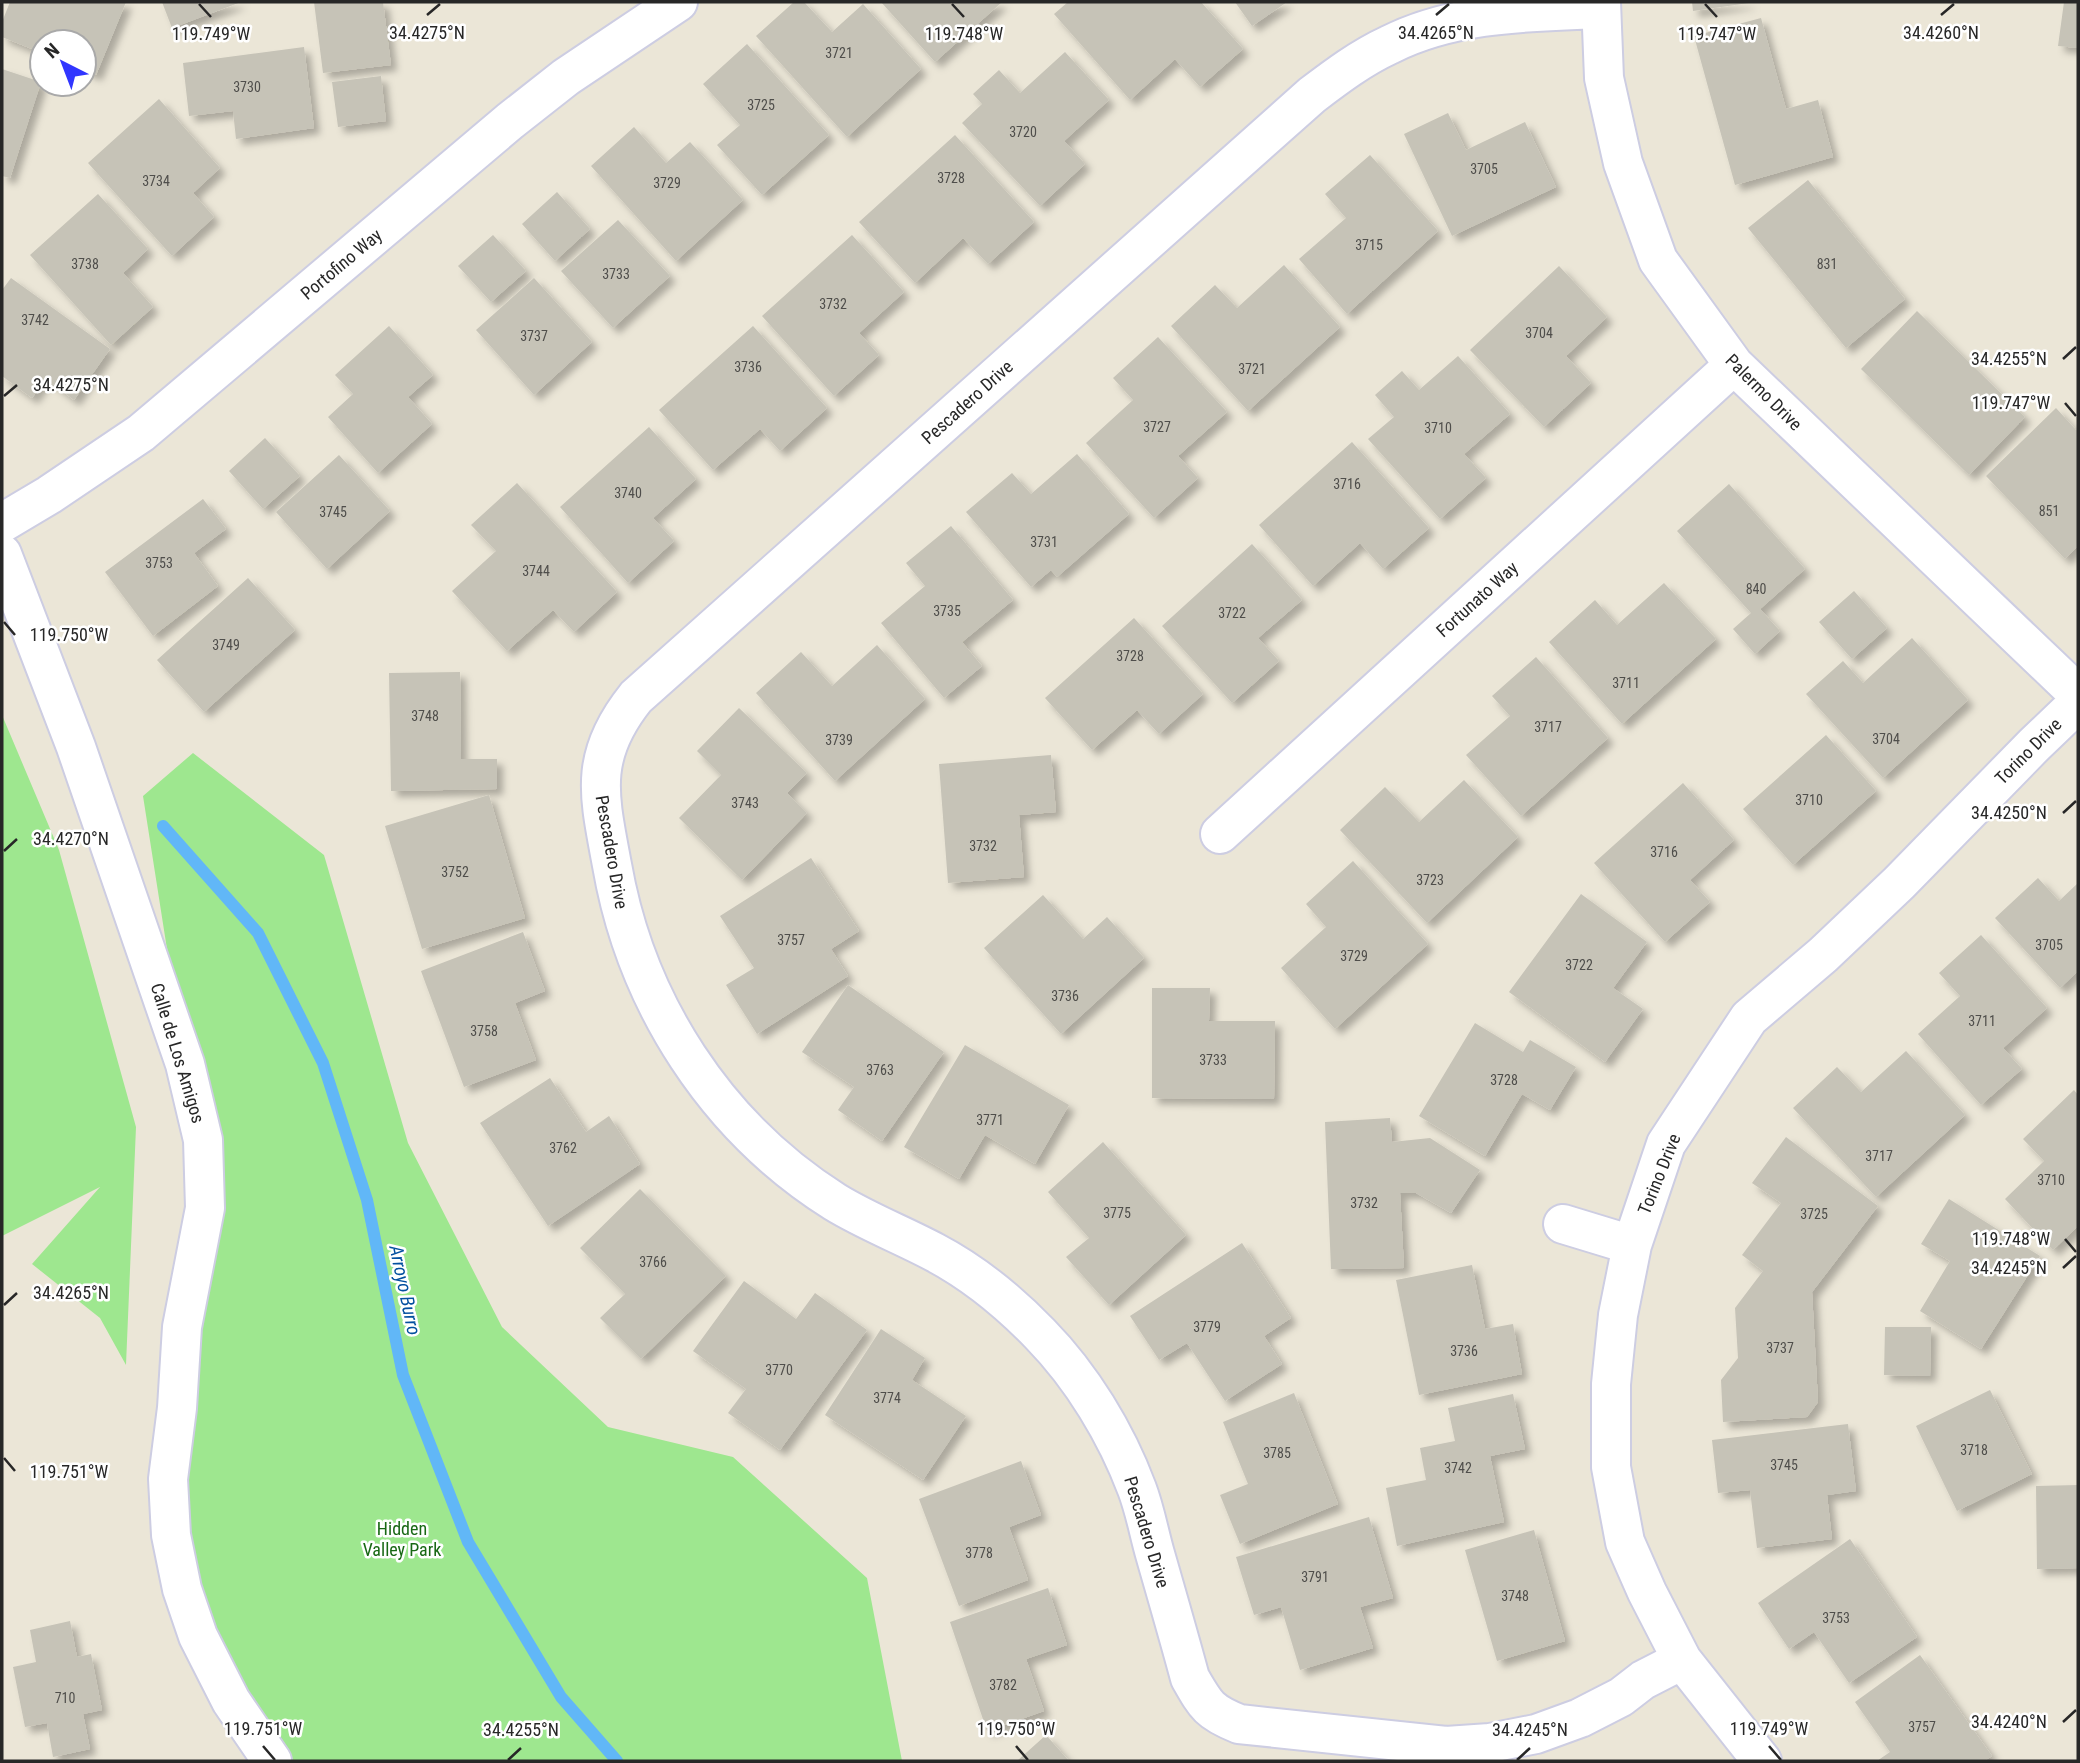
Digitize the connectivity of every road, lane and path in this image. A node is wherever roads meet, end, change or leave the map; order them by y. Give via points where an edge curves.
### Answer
1 (678, 2) edge
2 (1601, 5) edge
3 (1734, 365) junction
4 (2, 523) edge
5 (2, 554) edge
6 (2078, 694) edge
7 (2078, 703) edge
8 (1220, 834) dead end
9 (1563, 1224) dead end
10 (1632, 1245) junction
11 (1682, 1660) junction
12 (272, 1761) edge
13 (1762, 1761) edge

1 - 4 street, Portofino Way via 566,77 510,121 141,433
2 - 3 street, Palermo Drive via 1604,78 1623,163 1658,260
2 - 11 street, Pescadero Drive via 1503,13 1434,27 1390,44 1301,104 636,697 605,752 599,795 617,898 642,970 675,1039 707,1087 774,1158 836,1203 937,1253 983,1282 1041,1335 1084,1388 1137,1490 1190,1678 1192,1714 1216,1715 1239,1724 1446,1746 1490,1743 1536,1734 1580,1718
3 - 6 street, Palermo Drive
3 - 8 street, Fortunato Way
5 - 12 street, Calle de Los Amigos via 76,747 185,1064 204,1140 205,1208 182,1327 168,1479 171,1535 198,1636 231,1700
7 - 10 street, Torino Drive via 1899,883 1749,1018 1666,1144
9 - 10 street
10 - 11 street, Torino Drive via 1611,1384 1611,1467 1625,1542
11 - 13 street, Torino Drive

